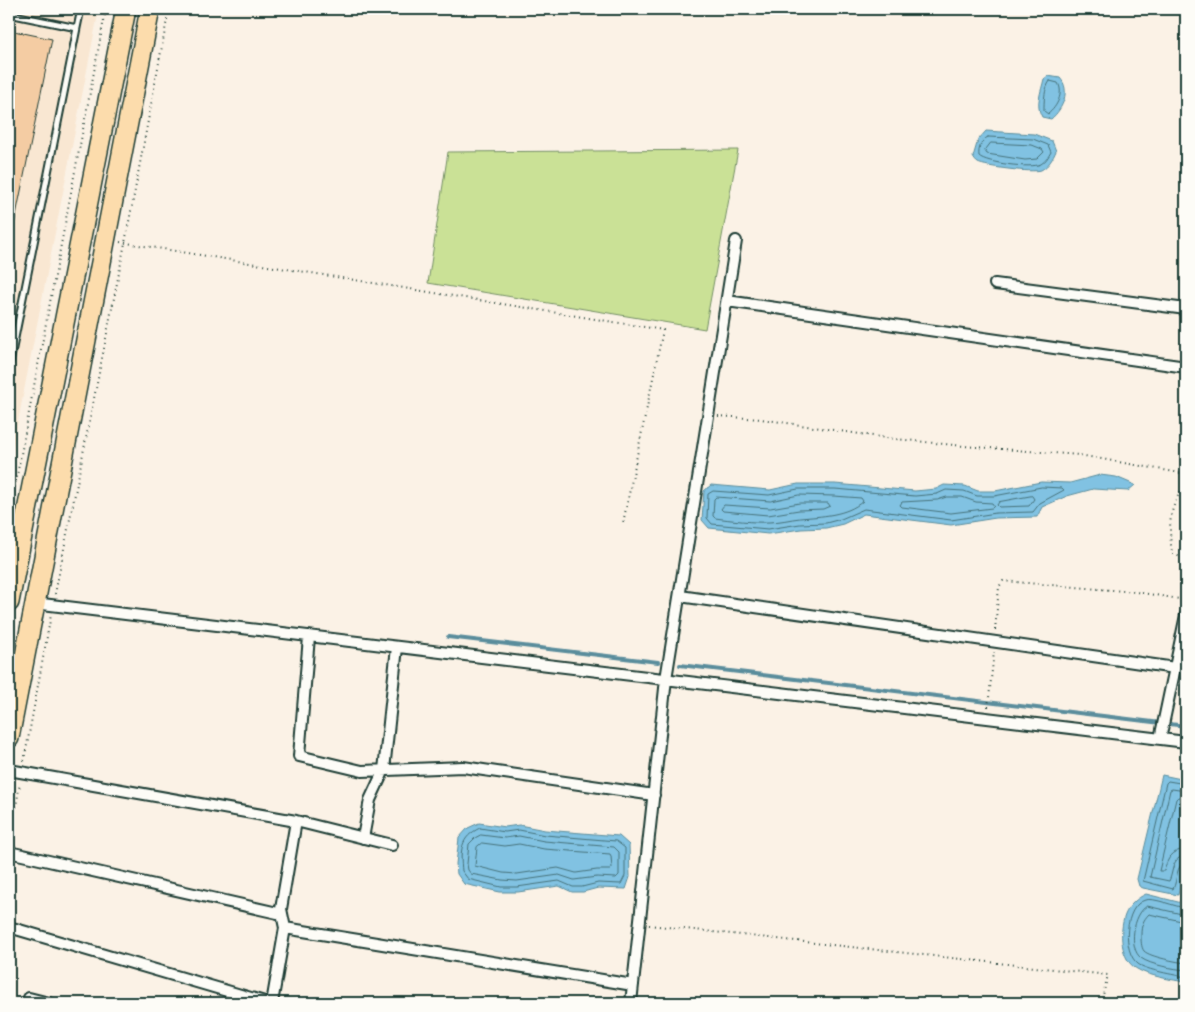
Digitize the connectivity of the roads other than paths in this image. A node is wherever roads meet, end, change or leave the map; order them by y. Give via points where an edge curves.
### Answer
1 (80, 9) edge
2 (126, 9) edge
3 (150, 9) edge
4 (9, 14) edge
5 (77, 28) junction
6 (736, 240) dead end
7 (995, 284) dead end
8 (727, 301) junction
9 (1186, 309) edge
10 (1186, 367) edge
11 (9, 368) edge
12 (680, 596) junction
13 (9, 602) edge
14 (34, 603) junction
15 (1186, 615) edge
16 (309, 636) junction
17 (397, 647) junction
18 (1175, 668) junction
19 (666, 679) junction
20 (1162, 729) junction
21 (9, 738) edge
22 (1186, 742) edge
23 (9, 770) edge
24 (384, 770) junction
25 (654, 795) junction
26 (296, 821) junction
27 (363, 838) junction
28 (392, 845) dead end
29 (9, 852) edge
30 (282, 914) junction
31 (9, 928) edge
32 (285, 928) junction
33 (633, 985) junction
34 (29, 998) dead end
35 (49, 1003) edge
36 (268, 1003) edge
37 (272, 1003) edge
38 (631, 1003) edge

1 - 5 lane
2 - 13 highway
3 - 14 highway
4 - 5 lane
5 - 11 lane
6 - 8 street
7 - 9 street
8 - 10 street
8 - 12 street
12 - 18 street
12 - 19 street
14 - 16 street
14 - 21 highway
15 - 18 street
16 - 17 street
16 - 24 street via 299,756 362,771
17 - 19 street
17 - 24 street
18 - 20 street
19 - 20 street
19 - 25 street
20 - 22 street
23 - 26 street
24 - 25 street via 463,767
24 - 27 street via 370,800
25 - 33 street
26 - 27 street
26 - 30 street
27 - 28 street
29 - 30 street
30 - 32 street
31 - 36 street
32 - 33 street
32 - 37 street
33 - 38 street
34 - 35 street

